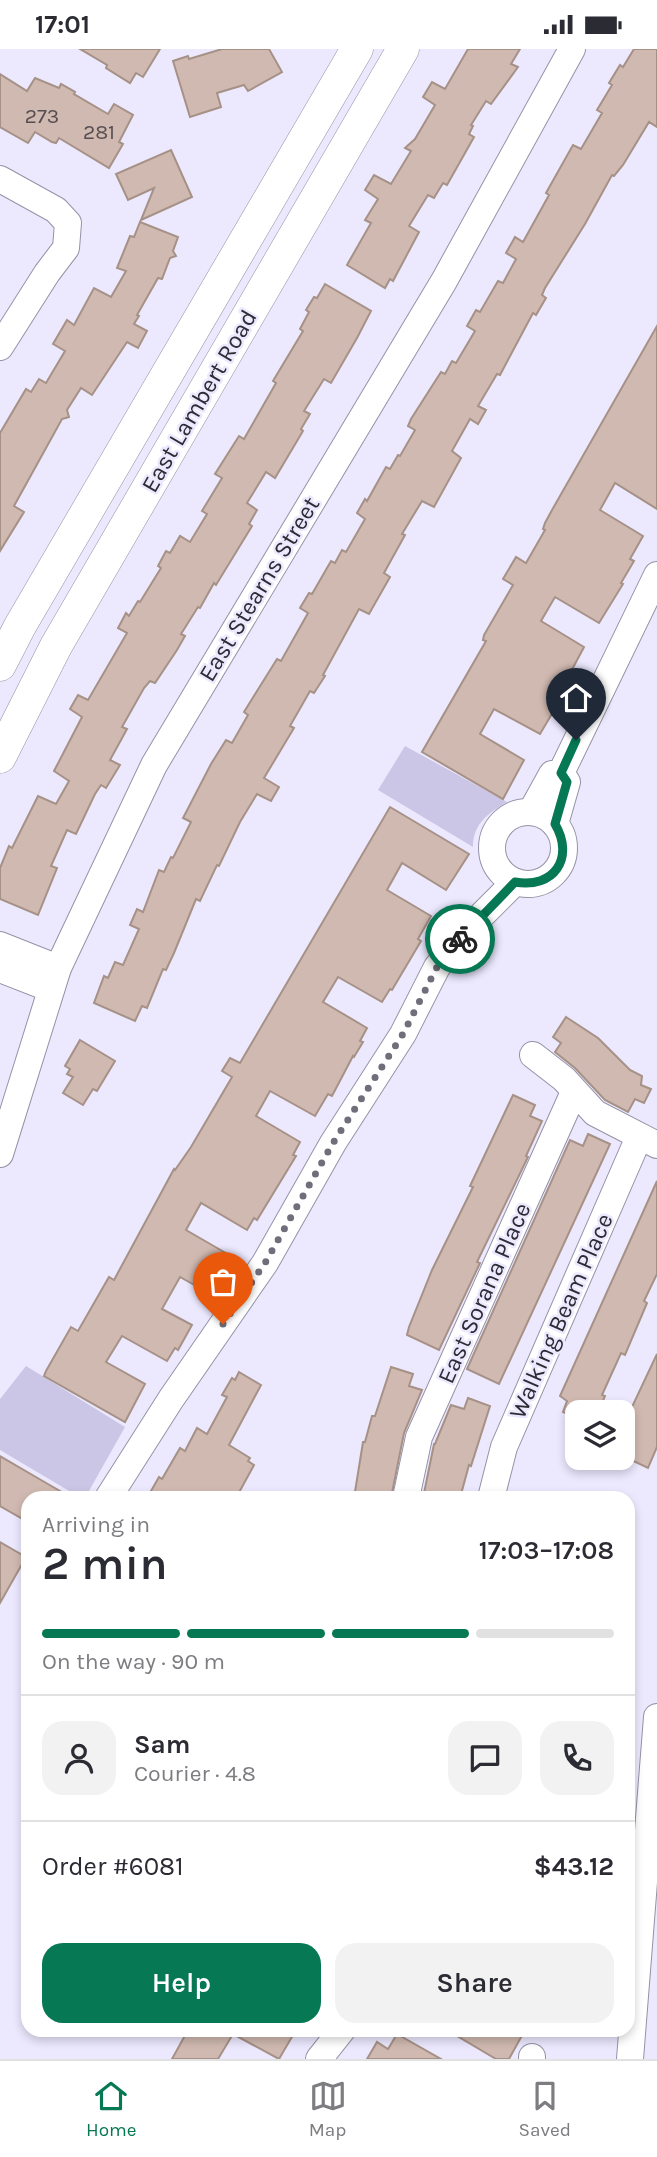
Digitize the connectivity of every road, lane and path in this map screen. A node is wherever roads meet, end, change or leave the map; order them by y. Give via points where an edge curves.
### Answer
1 (357, 49) edge
2 (403, 49) edge
3 (572, 49) edge
4 (0, 179) edge
5 (0, 347) edge
6 (657, 575) edge
7 (0, 665) edge
8 (0, 757) edge
9 (543, 818) junction
10 (508, 877) junction
11 (0, 945) edge
12 (0, 969) edge
13 (55, 978) junction
14 (533, 1055) dead end
15 (574, 1092) junction
16 (648, 1141) edge
17 (0, 1154) edge
18 (112, 1491) edge
19 (407, 1491) edge
20 (493, 1491) edge
21 (657, 1717) edge
22 (635, 1956) edge
23 (336, 2037) edge
24 (631, 2037) edge
25 (319, 2059) edge
26 (630, 2059) edge

1 - 7 main road, East Lambert Road
2 - 8 main road, East Lambert Road via 56,646
3 - 13 street, East Stearns Street via 444,281 155,765
4 - 5 street via 55,210 68,223 66,248
6 - 9 street via 561,773 567,782
9 - 10 street via 511,816 496,831 492,852
9 - 10 street via 561,834 563,858 558,869 539,883
10 - 18 street via 437,967 403,1034 333,1143 265,1263
11 - 13 street
12 - 13 street
13 - 17 street, East Stearns Street
14 - 15 street
15 - 16 street via 594,1113
15 - 19 street, East Sorana Place via 419,1437
16 - 20 street, Walking Beam Place via 504,1447
21 - 22 street
23 - 25 street
24 - 26 street

